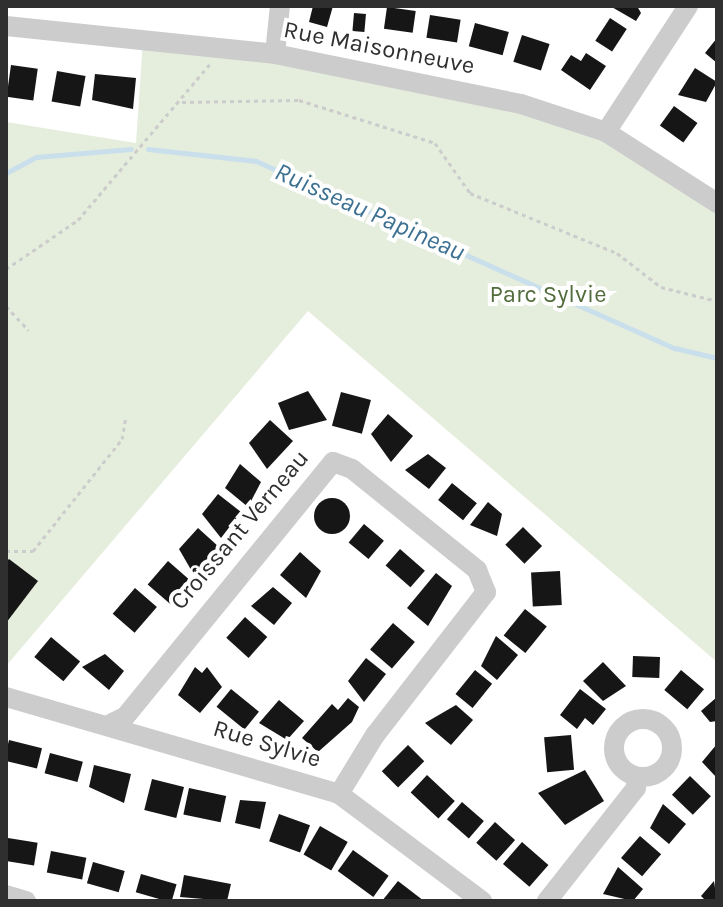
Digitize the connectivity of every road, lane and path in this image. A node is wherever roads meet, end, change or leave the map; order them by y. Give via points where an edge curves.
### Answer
1 (280, 6) edge
2 (688, 6) edge
3 (6, 26) edge
4 (218, 48) junction
5 (275, 54) junction
6 (182, 102) junction
7 (606, 132) junction
8 (717, 203) edge
9 (6, 269) edge
10 (717, 301) edge
11 (6, 306) edge
12 (28, 330) dead end
13 (126, 417) dead end
14 (6, 551) edge
15 (6, 697) edge
16 (112, 723) junction
17 (637, 777) dead end
18 (339, 794) junction
19 (6, 895) edge
20 (26, 901) edge
21 (482, 901) edge
22 (547, 901) edge

1 - 5 street
2 - 7 street
3 - 4 street, Rue Maisonneuve
4 - 5 street, Rue Maisonneuve
4 - 6 path
5 - 7 street, Rue Maisonneuve via 403,75
6 - 9 path via 78,220
6 - 10 path via 299,100 435,143 470,193 617,253 661,287
7 - 8 street, Rue Maisonneuve
11 - 12 path
13 - 14 path via 122,439 33,551
15 - 16 street, Rue Sylvie
16 - 18 street, Rue Sylvie
16 - 18 street, Croissant Verneau via 125,717 333,462 352,469 477,570 486,592 375,735
17 - 22 street via 636,788
18 - 21 street, Rue Sylvie
19 - 20 street

